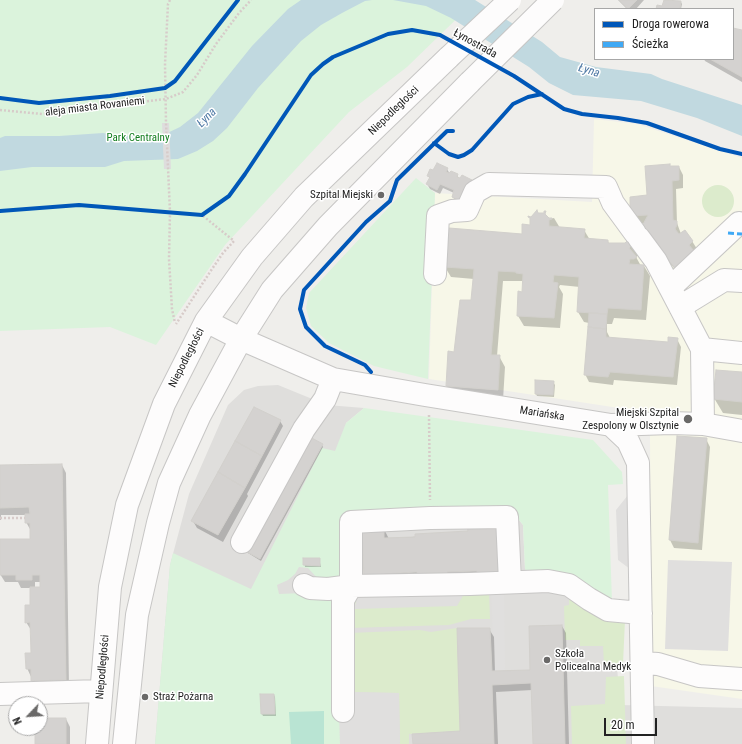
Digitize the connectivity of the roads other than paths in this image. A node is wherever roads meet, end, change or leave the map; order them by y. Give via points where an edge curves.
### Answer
1 (510, 0) edge
2 (553, 0) edge
3 (738, 223) dead end
4 (435, 274) dead end
5 (742, 281) edge
6 (670, 288) junction
7 (680, 307) junction
8 (206, 321) junction
9 (241, 339) junction
10 (702, 349) junction
11 (742, 353) edge
12 (333, 379) junction
13 (703, 424) junction
14 (611, 425) junction
15 (742, 431) edge
16 (242, 542) dead end
17 (510, 582) junction
18 (304, 584) dead end
19 (351, 586) junction
20 (641, 613) junction
21 (636, 666) junction
22 (742, 679) edge
23 (101, 691) junction
24 (0, 694) edge
25 (343, 711) dead end
26 (97, 744) edge
27 (124, 744) edge
28 (644, 744) edge

1 - 8 street, Niepodległości, bridge via 448,48 304,197 252,257
2 - 9 street, bridge via 328,226 272,290
3 - 6 street
4 - 6 street via 438,216 452,211 467,210 475,192 489,184 606,187 613,203 656,261
5 - 7 street via 724,280
6 - 7 street
7 - 10 street
8 - 9 street, Mariańska
8 - 23 street, Niepodległości via 164,404 127,505 110,587
9 - 12 street, Mariańska
9 - 27 street via 200,416 169,483 137,615
10 - 11 street
10 - 13 street
12 - 14 street, Mariańska
12 - 16 street via 325,399 304,429
13 - 14 street, Mariańska
13 - 15 street, Mariańska
14 - 20 street via 628,441 638,463
17 - 19 street
17 - 19 street via 507,517 430,518 351,522
17 - 20 street via 548,580 569,585 608,610
18 - 19 street via 310,588 328,589
19 - 25 street via 343,600
20 - 21 street
21 - 22 street via 658,664 699,676
21 - 28 street
23 - 24 street
23 - 26 street, Niepodległości

